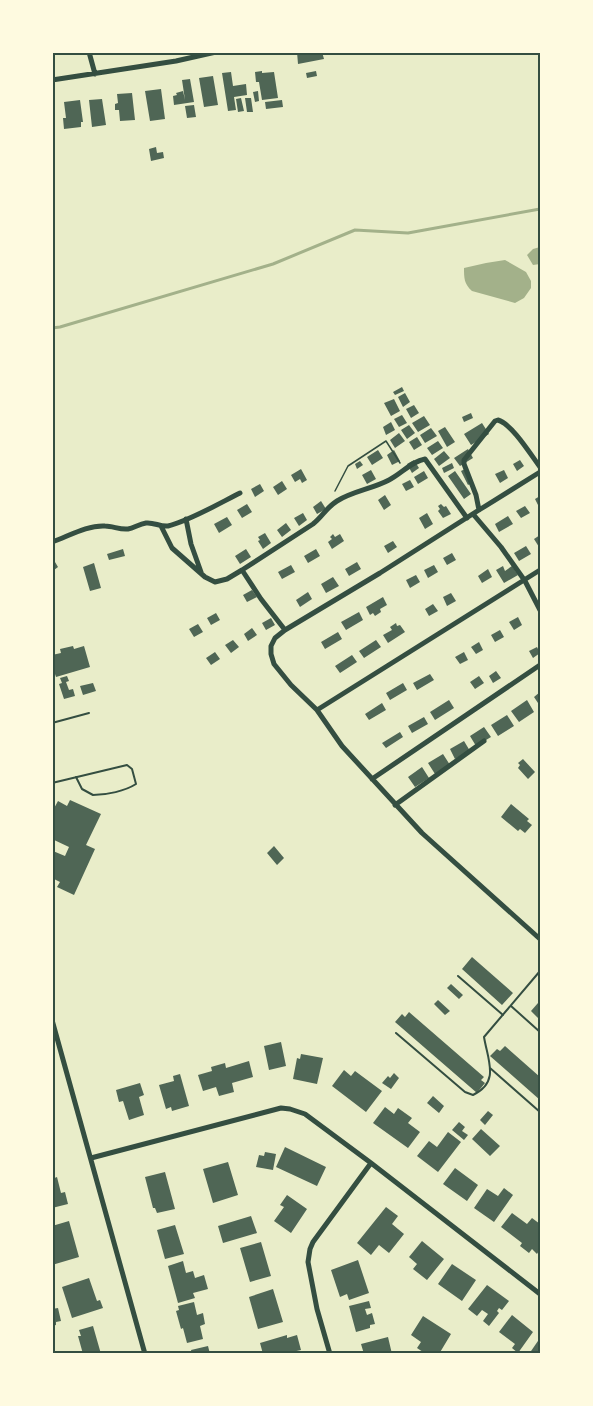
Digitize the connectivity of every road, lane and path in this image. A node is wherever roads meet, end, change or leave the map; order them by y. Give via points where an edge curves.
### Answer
1 (89, 52) edge
2 (216, 52) edge
3 (95, 74) junction
4 (52, 80) edge
5 (540, 467) edge
6 (401, 472) junction
7 (540, 472) edge
8 (240, 493) dead end
9 (327, 510) junction
10 (479, 510) junction
11 (473, 514) junction
12 (467, 518) junction
13 (186, 519) junction
14 (160, 526) junction
15 (52, 542) edge
16 (242, 570) junction
17 (540, 570) edge
18 (202, 574) junction
19 (525, 581) junction
20 (540, 610) edge
21 (285, 630) junction
22 (540, 665) edge
23 (317, 710) junction
24 (89, 713) dead end
25 (52, 723) edge
26 (484, 741) dead end
27 (76, 777) junction
28 (372, 779) junction
29 (52, 783) edge
30 (395, 805) junction
31 (540, 939) edge
32 (540, 971) edge
33 (458, 976) dead end
34 (511, 1005) junction
35 (503, 1015) junction
36 (52, 1020) edge
37 (540, 1032) edge
38 (396, 1034) dead end
39 (490, 1068) junction
40 (540, 1112) edge
41 (91, 1158) junction
42 (371, 1163) junction
43 (540, 1294) edge
44 (145, 1353) edge
45 (330, 1353) edge

1 - 3 street
2 - 3 street
3 - 4 street
5 - 10 street via 505,423 495,421 464,460
6 - 9 street via 347,495
6 - 9 path via 401,465 386,441 348,466
6 - 12 street via 425,459
7 - 10 street
8 - 13 street
9 - 16 street via 313,524
10 - 11 street
11 - 12 street
11 - 19 street
12 - 21 street
13 - 14 street
13 - 18 street
14 - 15 street via 146,523 126,529 105,525
14 - 18 street via 172,548
16 - 18 street via 215,582
16 - 21 street
17 - 19 street
19 - 20 street
19 - 23 street
21 - 23 street via 271,645 274,664
22 - 28 street
23 - 28 street
24 - 25 lane
26 - 30 street
27 - 27 lane via 127,765 136,784 98,796 82,789
27 - 29 lane
28 - 30 street
30 - 31 street
32 - 34 lane
33 - 35 lane
34 - 35 lane
34 - 37 lane
35 - 39 lane via 484,1037
36 - 41 street
38 - 39 lane via 473,1095 490,1079
39 - 40 lane
41 - 42 street via 290,1108 305,1114
41 - 44 street
42 - 43 street
42 - 45 street via 310,1249 308,1262 317,1309

